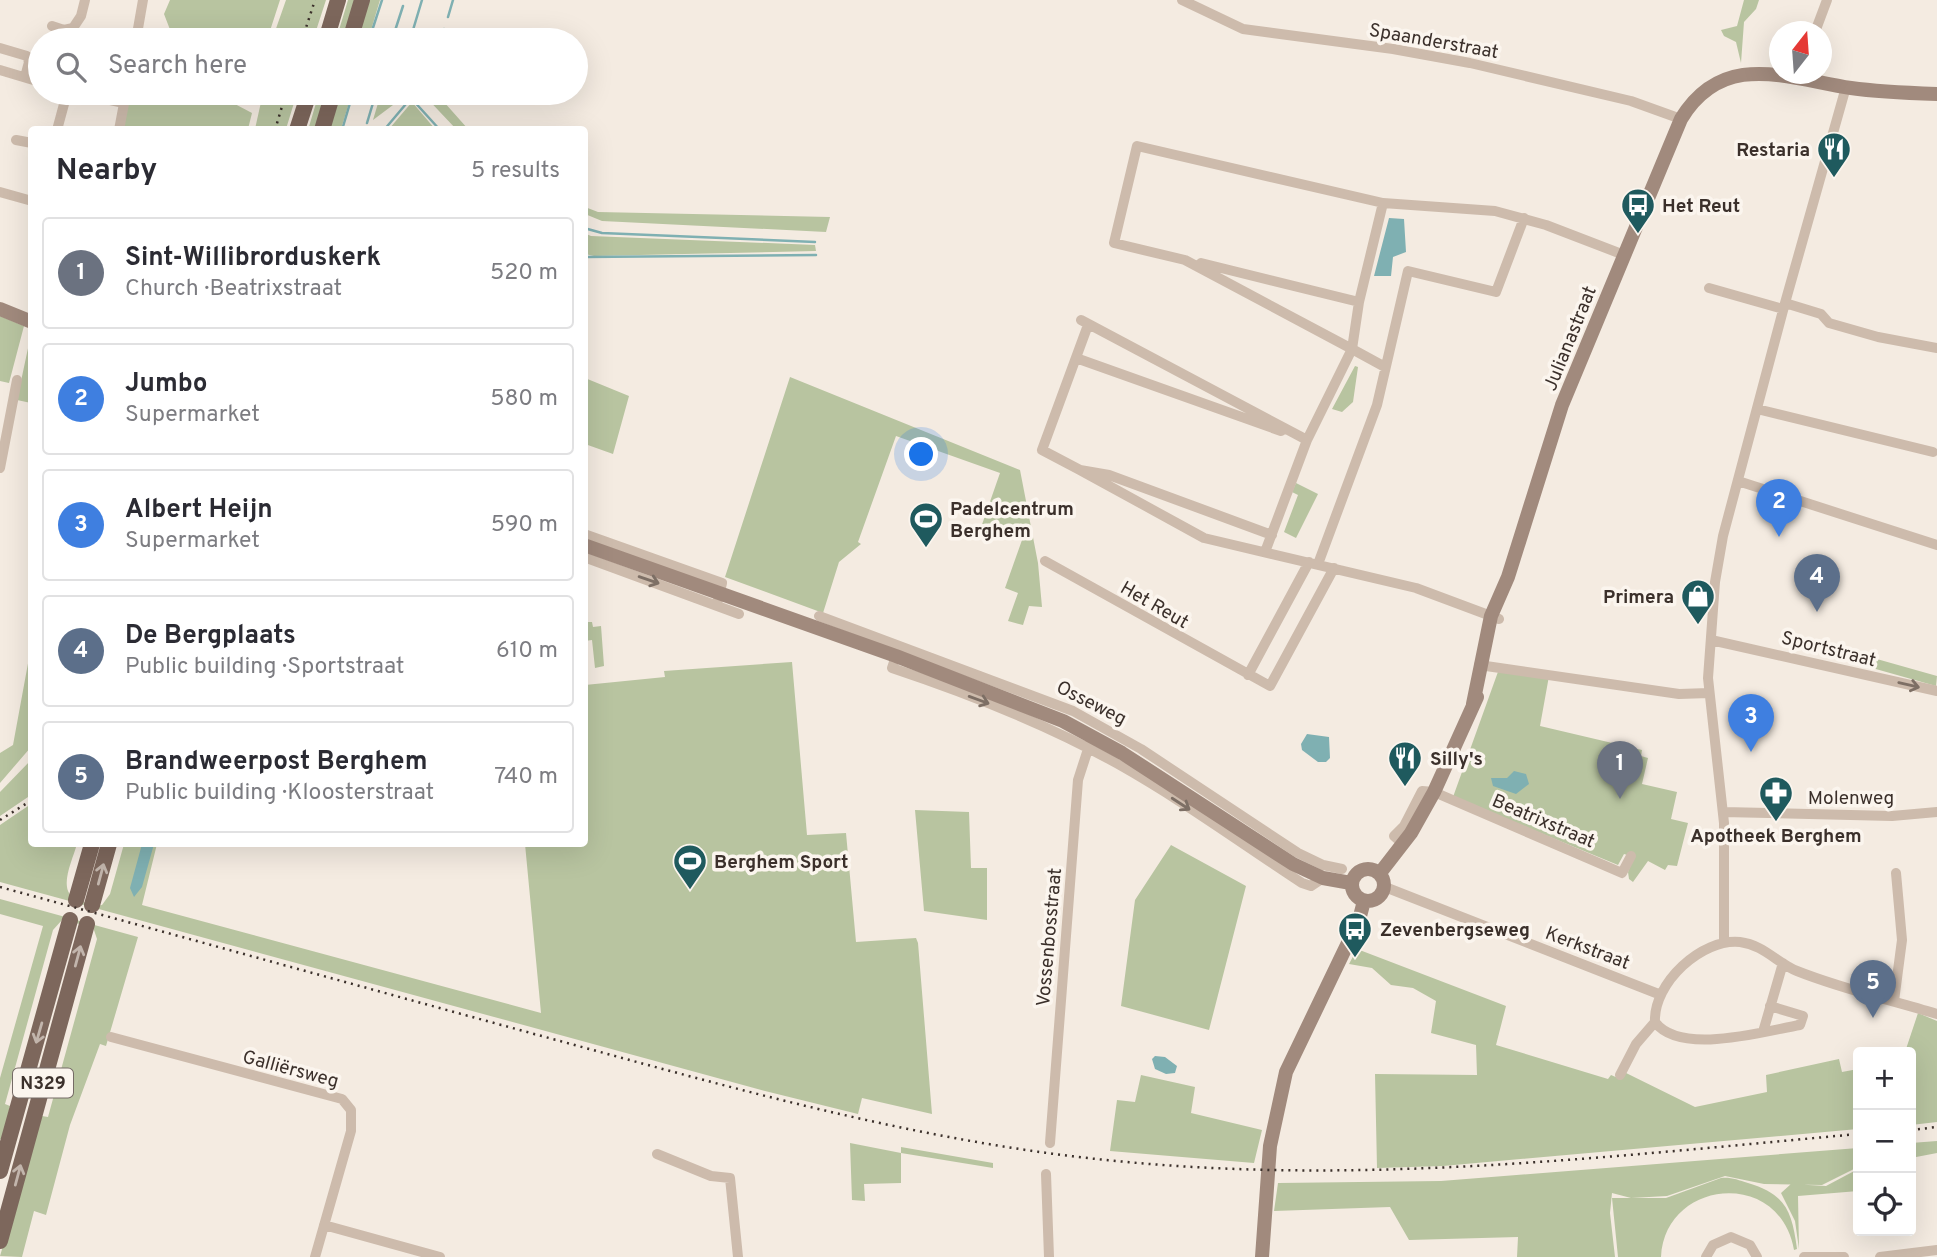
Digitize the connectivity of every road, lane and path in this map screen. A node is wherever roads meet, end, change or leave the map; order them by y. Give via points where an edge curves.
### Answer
1 (85, 0) edge
2 (143, 0) edge
3 (338, 0) edge
4 (362, 0) edge
5 (1182, 0) edge
6 (1827, 0) edge
7 (1819, 21) edge
8 (52, 26) dead end
9 (58, 28) edge
10 (70, 28) edge
11 (138, 28) edge
12 (330, 28) edge
13 (354, 28) edge
14 (0, 48) edge
15 (28, 60) edge
16 (28, 66) edge
17 (0, 70) edge
18 (1769, 74) edge
19 (25, 77) junction
20 (28, 78) edge
21 (1832, 83) edge
22 (1846, 87) junction
23 (1937, 94) edge
24 (64, 105) edge
25 (124, 105) edge
26 (305, 105) edge
27 (329, 105) edge
28 (1681, 119) junction
29 (58, 126) edge
30 (121, 126) edge
31 (299, 126) edge
32 (323, 126) edge
33 (16, 140) dead end
34 (28, 142) edge
35 (0, 192) edge
36 (28, 200) edge
37 (1384, 203) junction
38 (1524, 218) junction
39 (1625, 255) junction
40 (1185, 260) junction
41 (1709, 288) dead end
42 (1359, 302) junction
43 (1784, 306) junction
44 (0, 309) edge
45 (28, 320) edge
46 (1937, 348) edge
47 (1352, 349) junction
48 (1076, 358) junction
49 (1385, 367) junction
50 (17, 380) dead end
51 (1757, 409) junction
52 (1291, 434) junction
53 (1307, 439) junction
54 (1, 451) edge
55 (1933, 452) dead end
56 (0, 468) edge
57 (1080, 470) junction
58 (1738, 481) junction
59 (1272, 535) junction
60 (588, 536) edge
61 (1937, 545) edge
62 (588, 546) edge
63 (1265, 552) junction
64 (588, 558) edge
65 (1045, 561) dead end
66 (647, 562) junction
67 (1314, 563) junction
68 (1334, 568) junction
69 (719, 599) junction
70 (739, 614) dead end
71 (819, 616) dead end
72 (1495, 617) junction
73 (831, 627) junction
74 (1712, 640) junction
75 (1483, 665) junction
76 (1248, 675) junction
77 (1937, 691) edge
78 (1709, 693) junction
79 (1090, 742) junction
80 (1434, 792) junction
81 (1723, 812) junction
82 (1937, 812) edge
83 (91, 847) edge
84 (108, 847) edge
85 (1631, 856) dead end
86 (1309, 866) junction
87 (1342, 869) dead end
88 (1896, 873) dead end
89 (1323, 878) junction
90 (1382, 880) junction
91 (1352, 883) junction
92 (76, 900) dead end
93 (1364, 901) junction
94 (92, 905) dead end
95 (70, 920) dead end
96 (87, 924) dead end
97 (1724, 942) junction
98 (1783, 963) junction
99 (1661, 995) junction
100 (1894, 1001) junction
101 (1770, 1006) junction
102 (1937, 1014) edge
103 (1655, 1022) junction
104 (1763, 1032) junction
105 (111, 1037) dead end
106 (1620, 1075) dead end
107 (1050, 1143) dead end
108 (657, 1154) dead end
109 (0, 1171) edge
110 (1046, 1174) dead end
111 (324, 1225) junction
112 (0, 1241) edge
113 (1937, 1250) edge
114 (315, 1257) edge
115 (440, 1257) edge
116 (738, 1257) edge
117 (1049, 1257) edge
118 (1262, 1257) edge
119 (1706, 1257) edge
120 (1756, 1257) edge
121 (1804, 1257) edge
122 (1844, 1257) edge
123 (1880, 1257) edge

1 - 10 street via 81,16
2 - 11 street
3 - 12 main road
4 - 13 main road
5 - 28 street, Spaanderstraat via 1243,29 1470,63 1631,101
6 - 7 street
8 - 9 street
14 - 15 street
16 - 19 street
17 - 19 street
18 - 28 street, Julianastraat via 1716,83 1691,102
19 - 20 street
21 - 22 street, Julianastraat
22 - 23 street, Julianastraat
22 - 43 street
24 - 29 street
25 - 30 street
26 - 31 main road
27 - 32 main road
28 - 39 street, Julianastraat
33 - 34 street
35 - 36 street
37 - 38 street via 1495,211
37 - 40 street via 1138,146 1114,243
37 - 42 street
38 - 39 street
38 - 49 street via 1496,292 1408,271
39 - 72 street, Julianastraat via 1562,405
40 - 42 street
40 - 47 street
41 - 43 street
42 - 47 street
43 - 46 street via 1821,314 1829,323 1878,337
43 - 51 street
44 - 45 street
47 - 49 street
47 - 53 street
48 - 52 street
48 - 52 street via 1085,323 1268,417
48 - 57 street via 1042,450
49 - 67 street via 1377,405
50 - 54 street
51 - 55 street
51 - 58 street
52 - 53 street
53 - 59 street
54 - 56 street
57 - 59 street via 1109,475
57 - 63 street via 1204,538
58 - 61 street
58 - 74 street via 1715,582
59 - 63 street
60 - 66 street, Osseweg
62 - 66 street, Osseweg
63 - 67 street
64 -> 69 street, Osseweg
65 - 76 street, Het Reut
66 - 69 street, Osseweg
67 - 68 street
67 - 76 street
68 - 72 street via 1437,594
68 - 76 street, Het Reut via 1270,686
69 - 70 street, Osseweg
69 - 73 street, Osseweg
71 - 73 street, Osseweg
72 - 75 street, Julianastraat
73 - 79 street, Osseweg via 894,662 1036,709
73 - 86 street, Osseweg via 1073,711 1141,749
74 -> 77 street, Sportstraat
74 - 78 street
75 - 78 street via 1679,694
75 - 80 street, Julianastraat via 1473,704
78 - 81 street
79 - 86 street, Osseweg
79 -> 89 street, Osseweg via 1302,883 1311,886
79 - 107 street, Vossenbosstraat via 1078,780
80 - 85 street, Beatrixstraat via 1622,873
80 - 90 street, Julianastraat
81 - 82 street, Molenweg via 1888,816
81 - 97 street
83 - 92 main road
94 -> 84 main road
86 - 87 street, Osseweg
86 - 89 street, Osseweg
88 - 100 street via 1902,940
89 - 91 street, Osseweg
90 - 91 street via 1364,869
90 - 93 street via 1377,899
90 - 99 street, Kerkstraat
91 - 93 street via 1353,893
93 - 118 street via 1286,1072 1270,1146
95 -> 109 main road, N329
112 -> 96 main road, N329
97 - 98 street via 1760,948
97 - 99 street via 1694,955
98 - 100 street
98 - 101 street
99 - 103 street
100 - 102 street
101 - 104 street
101 - 104 street via 1803,1016 1800,1025
103 - 104 street via 1660,1029 1693,1041
103 - 106 street via 1636,1044
105 - 111 street, Galliërsweg via 342,1099 351,1110 351,1131
108 - 116 street via 711,1176 730,1178
110 - 117 street
111 - 114 street, Galliërsweg
111 - 115 street
113 - 123 street
119 - 120 street via 1713,1245 1731,1237 1749,1244
121 - 122 street

